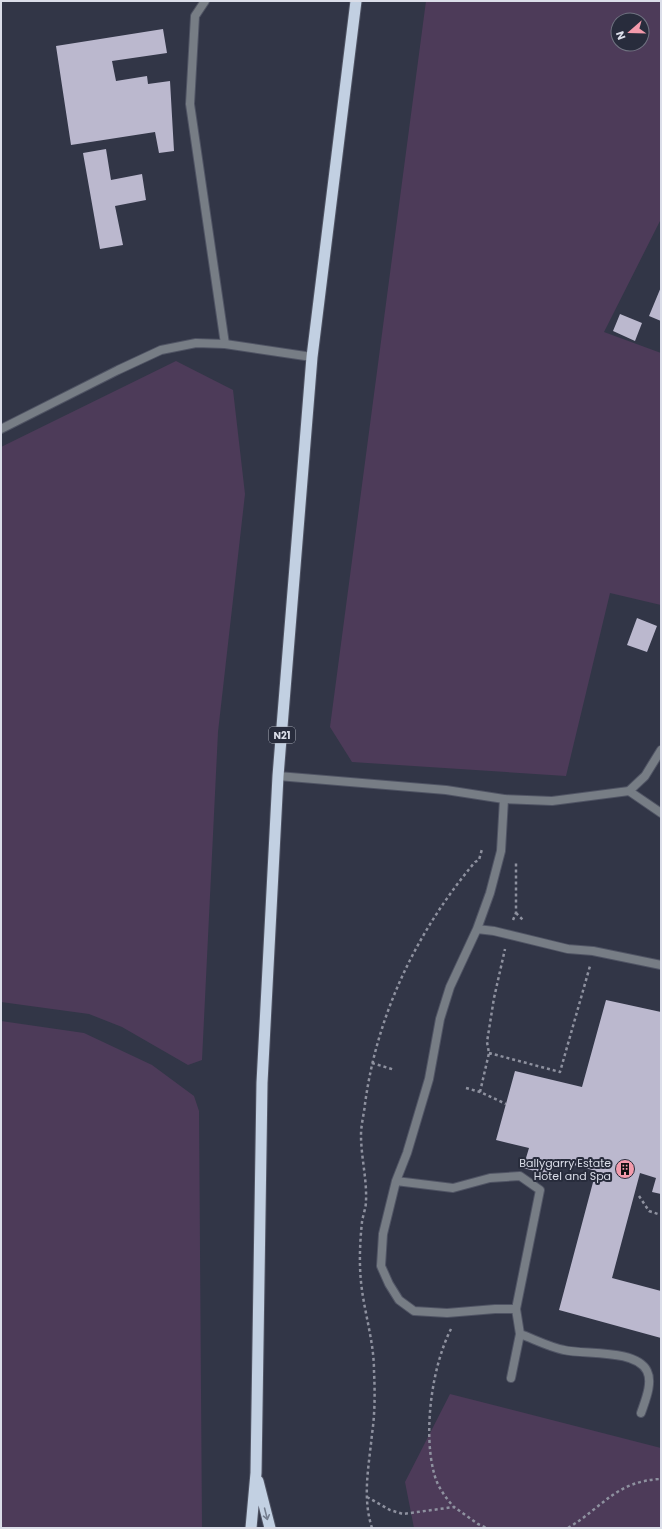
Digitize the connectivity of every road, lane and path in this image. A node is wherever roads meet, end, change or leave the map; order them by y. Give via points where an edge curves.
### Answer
1 (205, 1) edge
2 (356, 1) edge
3 (225, 344) junction
4 (312, 357) junction
5 (1, 429) edge
6 (661, 750) edge
7 (278, 776) junction
8 (629, 792) junction
9 (504, 799) junction
10 (661, 813) edge
11 (482, 849) dead end
12 (516, 861) dead end
13 (511, 925) dead end
14 (477, 930) junction
15 (505, 948) dead end
16 (591, 962) dead end
17 (661, 965) edge
18 (489, 1053) junction
19 (372, 1063) junction
20 (395, 1070) dead end
21 (466, 1088) dead end
22 (480, 1092) junction
23 (506, 1104) dead end
24 (396, 1181) junction
25 (639, 1196) dead end
26 (661, 1215) edge
27 (516, 1310) junction
28 (462, 1312) junction
29 (520, 1334) junction
30 (511, 1378) dead end
31 (641, 1413) dead end
32 (256, 1473) junction
33 (661, 1479) edge
34 (366, 1497) junction
35 (454, 1507) junction
36 (251, 1528) edge
37 (270, 1528) edge
38 (372, 1528) edge
39 (487, 1528) edge
40 (568, 1528) edge

1 - 3 street via 195,16 190,104
2 - 4 highway, N21
3 - 4 street
3 - 5 street via 196,343 161,350
4 - 7 highway, N21
6 - 8 street via 645,776
7 - 9 street via 446,790
7 - 32 highway, N21 via 262,1083
8 - 9 street via 552,801
8 - 10 street
9 - 14 street via 501,851
11 - 19 path via 479,860 442,903 415,950 390,1004
12 - 13 path via 516,913
14 - 17 street via 494,931 568,949 600,952
14 - 24 street via 444,1004 429,1080
15 - 18 path via 487,1042
16 - 18 path via 560,1072
18 - 22 path
19 - 20 path
19 - 34 path via 361,1134 366,1202 360,1249 361,1281 370,1330 375,1387
21 - 22 path
22 - 23 path
24 - 27 street via 453,1188 490,1178 520,1176 540,1190
24 - 28 street via 381,1252 381,1266 388,1284 399,1300 414,1311
25 - 26 path via 649,1211
27 - 28 street
27 - 29 street
28 - 35 path via 444,1342 435,1379 431,1419 431,1460 434,1474 444,1496
29 - 30 street
29 - 31 street via 564,1350 636,1360 648,1373 649,1383
32 - 36 highway, N21
32 -> 37 highway, N21
33 - 40 path via 642,1481 622,1488
34 - 35 path via 403,1514
34 - 38 path
35 - 39 path

